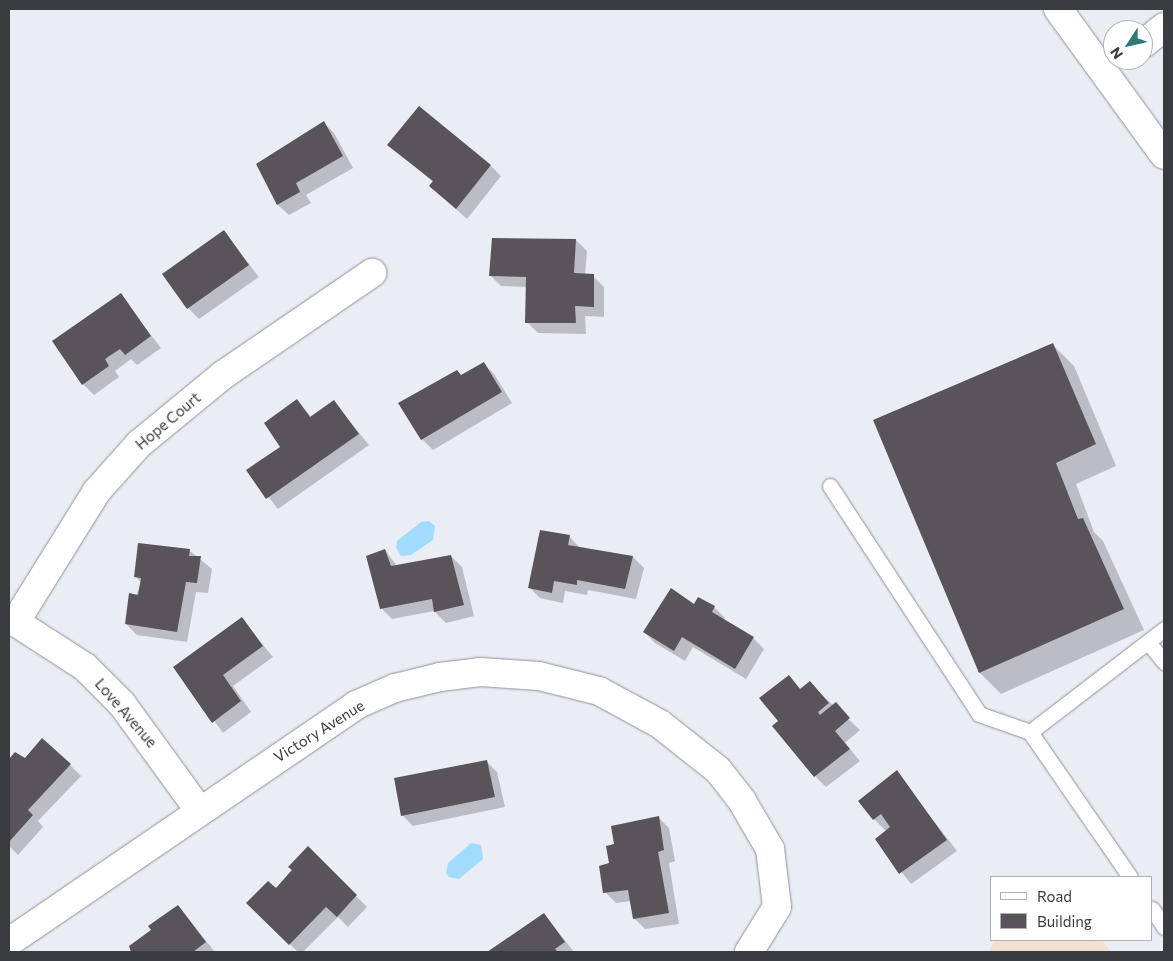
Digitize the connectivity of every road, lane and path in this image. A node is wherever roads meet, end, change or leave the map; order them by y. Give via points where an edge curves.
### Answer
1 (1058, 9) edge
2 (1164, 27) edge
3 (1153, 36) edge
4 (1103, 55) edge
5 (1116, 70) edge
6 (1164, 154) edge
7 (372, 273) dead end
8 (830, 486) dead end
9 (12, 619) edge
10 (1164, 629) edge
11 (1148, 642) junction
12 (1164, 662) edge
13 (1030, 732) junction
14 (199, 810) junction
15 (1129, 876) edge
16 (1153, 910) edge
17 (1164, 927) edge
18 (9, 942) edge
19 (749, 952) edge

1 - 4 street
2 - 3 street
5 - 6 street
7 - 9 street, Hope Court via 223,375 139,444 97,491
8 - 13 lane via 979,714
9 - 14 street, Love Avenue via 85,667 122,704
10 - 11 lane
11 - 12 lane
11 - 13 lane
13 - 15 lane
14 - 18 street, Victory Avenue
14 - 19 street, Victory Avenue via 318,728 356,705 395,688 480,672 539,676 575,683 619,700 683,739 718,770 755,820 770,849 777,907
16 - 17 lane

